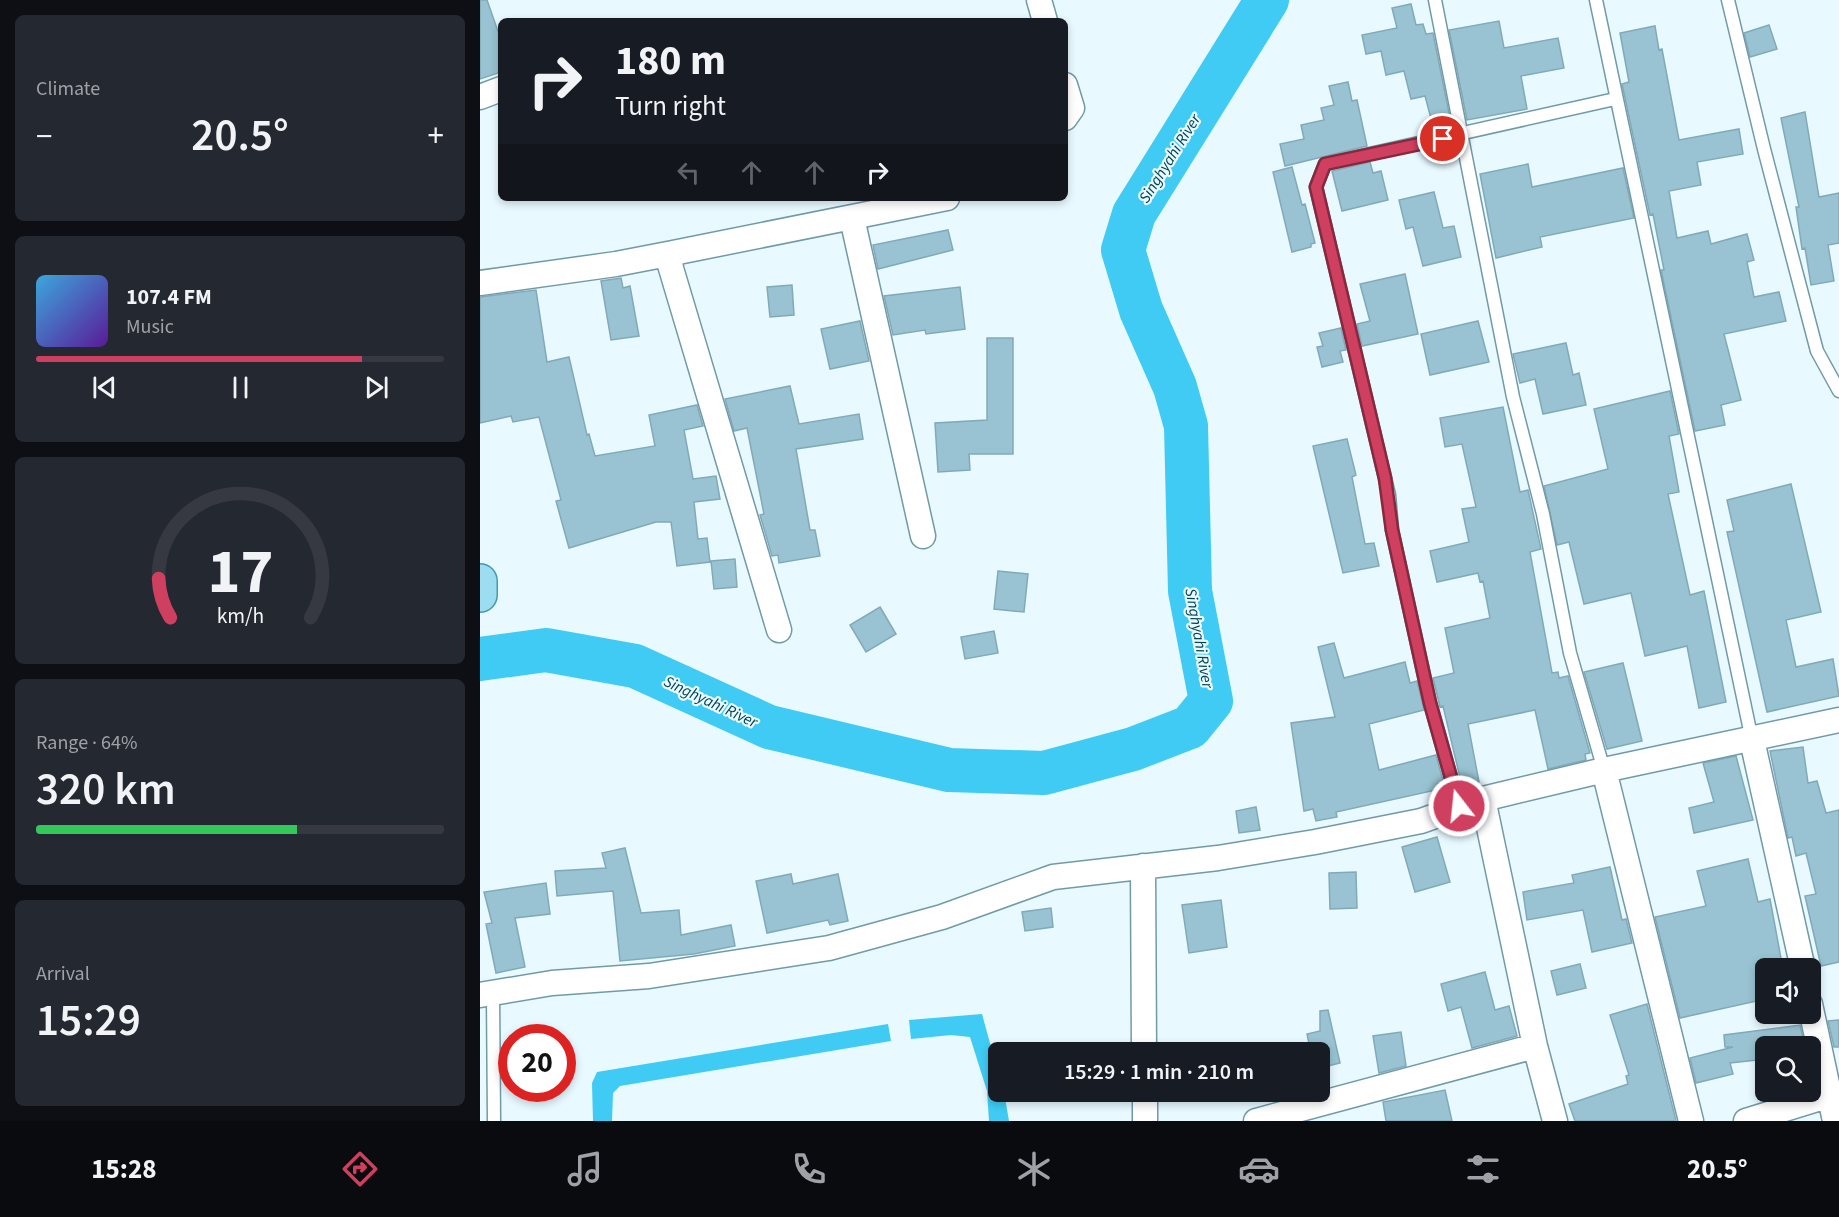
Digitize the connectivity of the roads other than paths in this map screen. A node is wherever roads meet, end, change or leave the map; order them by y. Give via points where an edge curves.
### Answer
1 (1039, 0) edge
2 (1435, 0) edge
3 (1596, 0) edge
4 (1728, 0) edge
5 (1045, 18) edge
6 (498, 90) edge
7 (1068, 95) edge
8 (480, 97) edge
9 (1615, 99) junction
10 (1068, 114) edge
11 (1463, 135) junction
12 (933, 201) edge
13 (852, 218) junction
14 (673, 253) junction
15 (480, 283) edge
16 (1839, 391) edge
17 (923, 536) dead end
18 (779, 630) dead end
19 (1839, 720) edge
20 (1752, 740) junction
21 (1604, 770) junction
22 (1483, 799) junction
23 (1459, 806) junction
24 (1143, 866) junction
25 (1801, 958) edge
26 (487, 994) edge
27 (1814, 1024) edge
28 (1144, 1042) edge
29 (1535, 1046) junction
30 (1830, 1095) junction
31 (1145, 1102) edge
32 (494, 1121) edge
33 (1145, 1121) edge
34 (1256, 1121) edge
35 (1555, 1121) edge
36 (1691, 1121) edge
37 (1746, 1121) edge
38 (1835, 1121) edge

1 - 5 street
2 - 11 lane
3 - 9 lane
4 - 16 lane via 1817,351
6 - 8 street
7 - 10 street via 1072,108
9 - 11 lane
9 - 20 lane
11 - 21 lane via 1499,331 1543,514 1570,653
11 - 23 lane via 1325,164 1316,187 1389,495 1392,530 1430,703
12 - 13 street
13 - 14 street
13 - 17 street
14 - 15 street
14 - 18 street via 670,265
19 - 20 street
20 - 21 street
20 - 25 street
21 - 22 street
21 - 36 street
22 - 23 street
22 - 29 street
23 - 24 street via 1421,821 1307,844
24 - 26 street via 1053,878 942,917 829,948
24 - 28 street
26 - 32 lane
27 - 30 street
29 - 34 street
29 - 35 street
30 - 37 street
30 - 38 street
31 - 33 street

